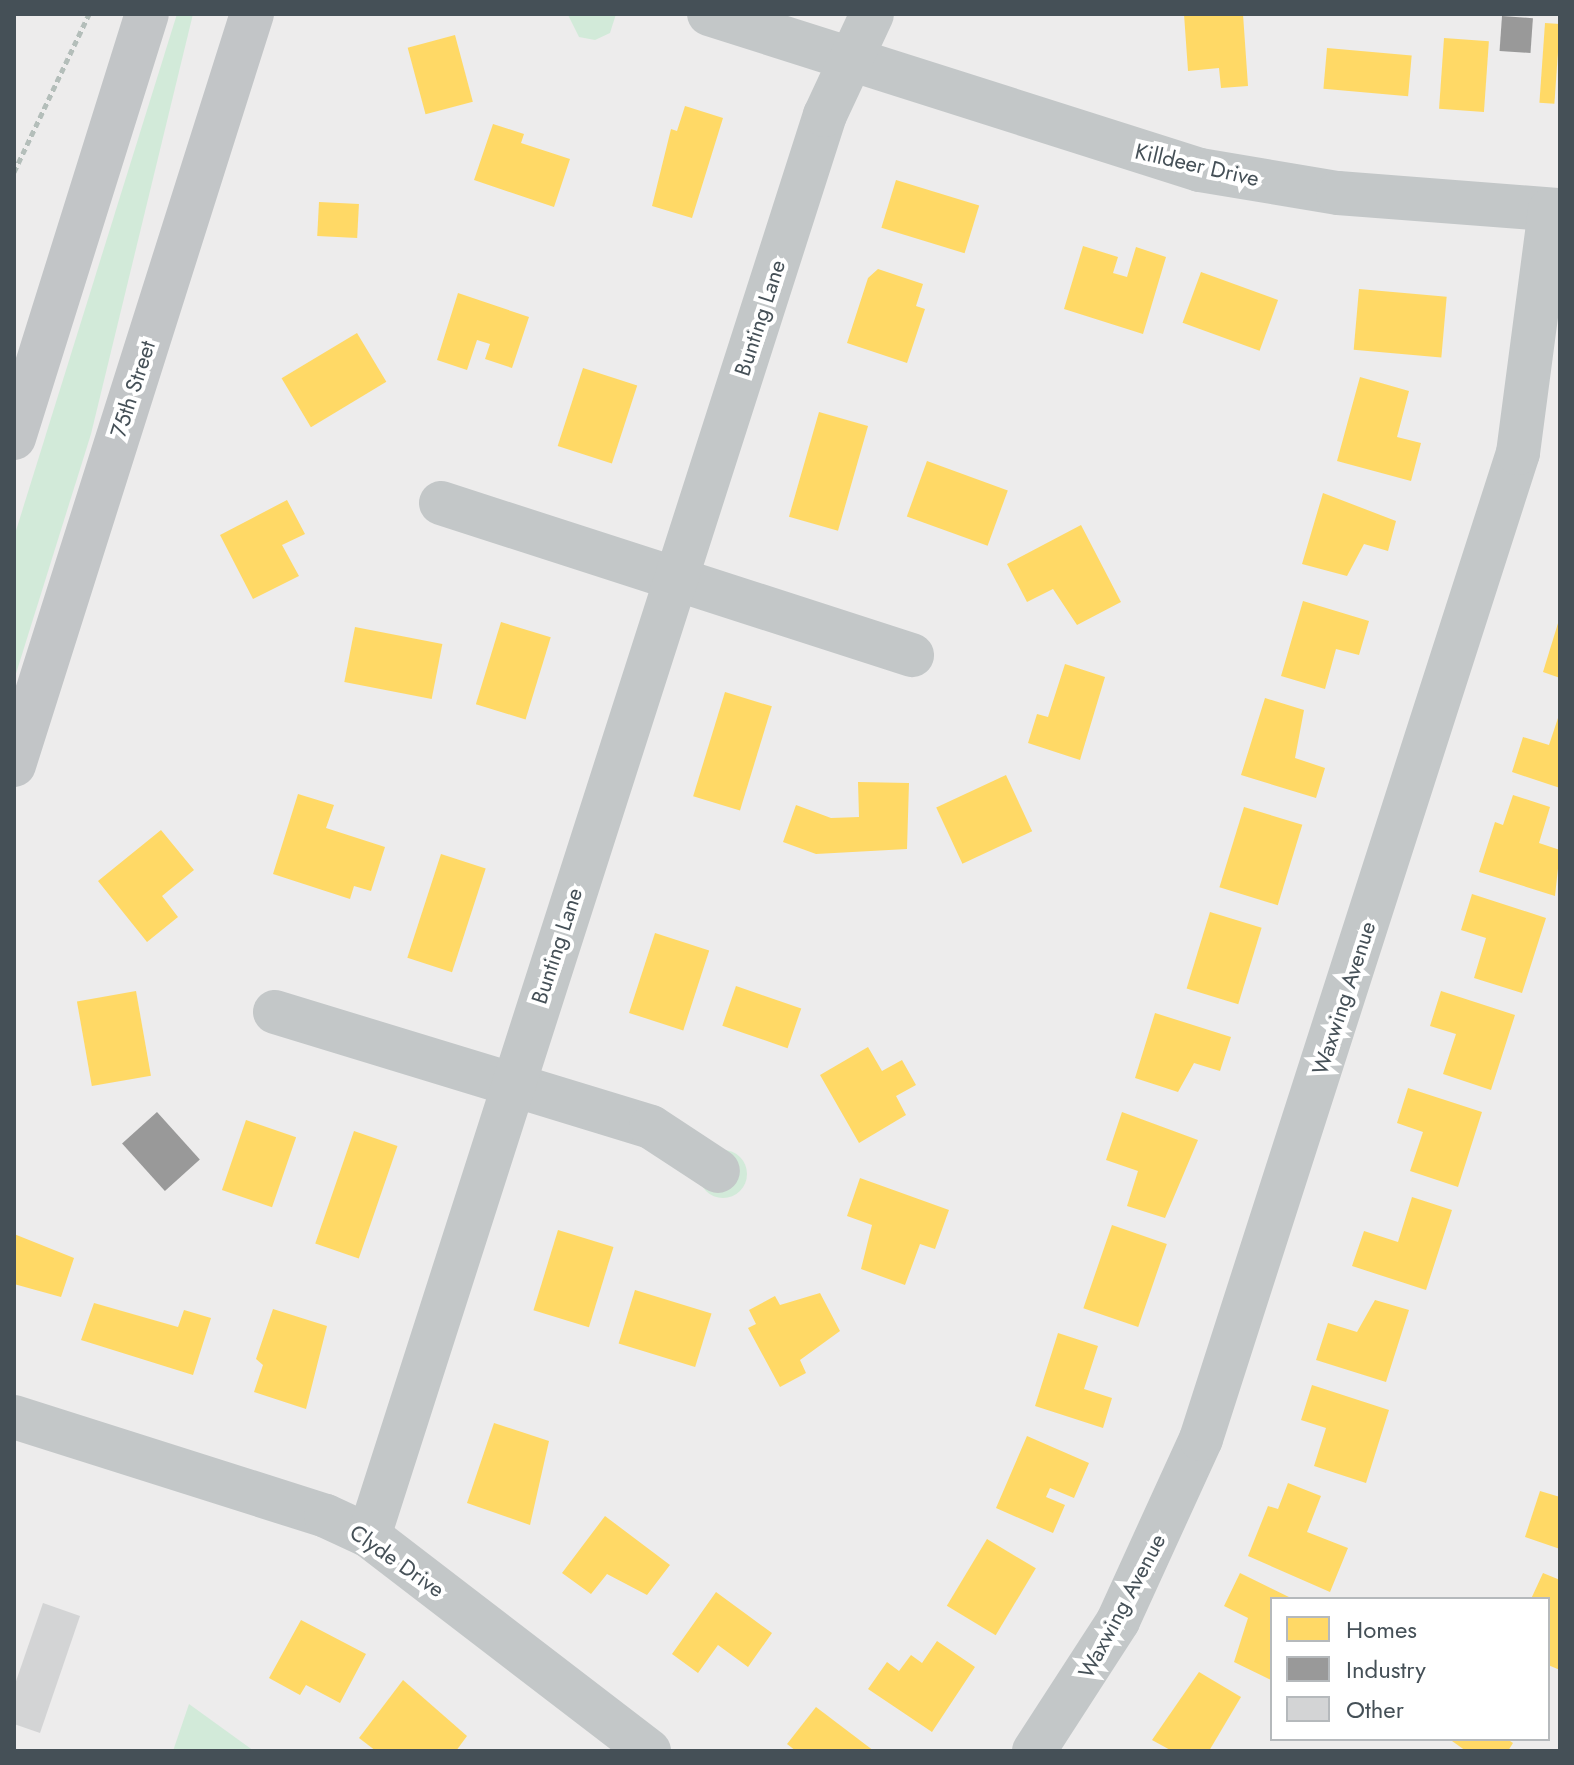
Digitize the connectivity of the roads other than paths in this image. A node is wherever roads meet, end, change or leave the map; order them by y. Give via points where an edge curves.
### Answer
1 (147, 14) edge
2 (252, 14) edge
3 (709, 14) edge
4 (872, 14) edge
5 (847, 59) junction
6 (1555, 210) edge
7 (14, 438) edge
8 (441, 503) dead end
9 (675, 579) junction
10 (912, 655) dead end
11 (14, 765) edge
12 (275, 1012) dead end
13 (512, 1084) junction
14 (718, 1171) dead end
15 (14, 1417) edge
16 (369, 1536) junction
17 (649, 1751) edge
18 (1034, 1751) edge

1 - 7 main road
2 - 11 main road, 75th Street
3 - 5 street
4 - 5 street, Bunting Lane
5 - 6 street, Killdeer Drive via 1200,170 1338,193
5 - 9 street, Bunting Lane
6 - 18 street, Waxwing Avenue via 1518,453 1201,1439 1118,1621
8 - 9 street
9 - 10 street
9 - 13 street, Bunting Lane
12 - 13 street
13 - 14 street via 651,1127
13 - 16 street, Bunting Lane
15 - 16 street, Clyde Drive via 326,1516
16 - 17 street, Clyde Drive

